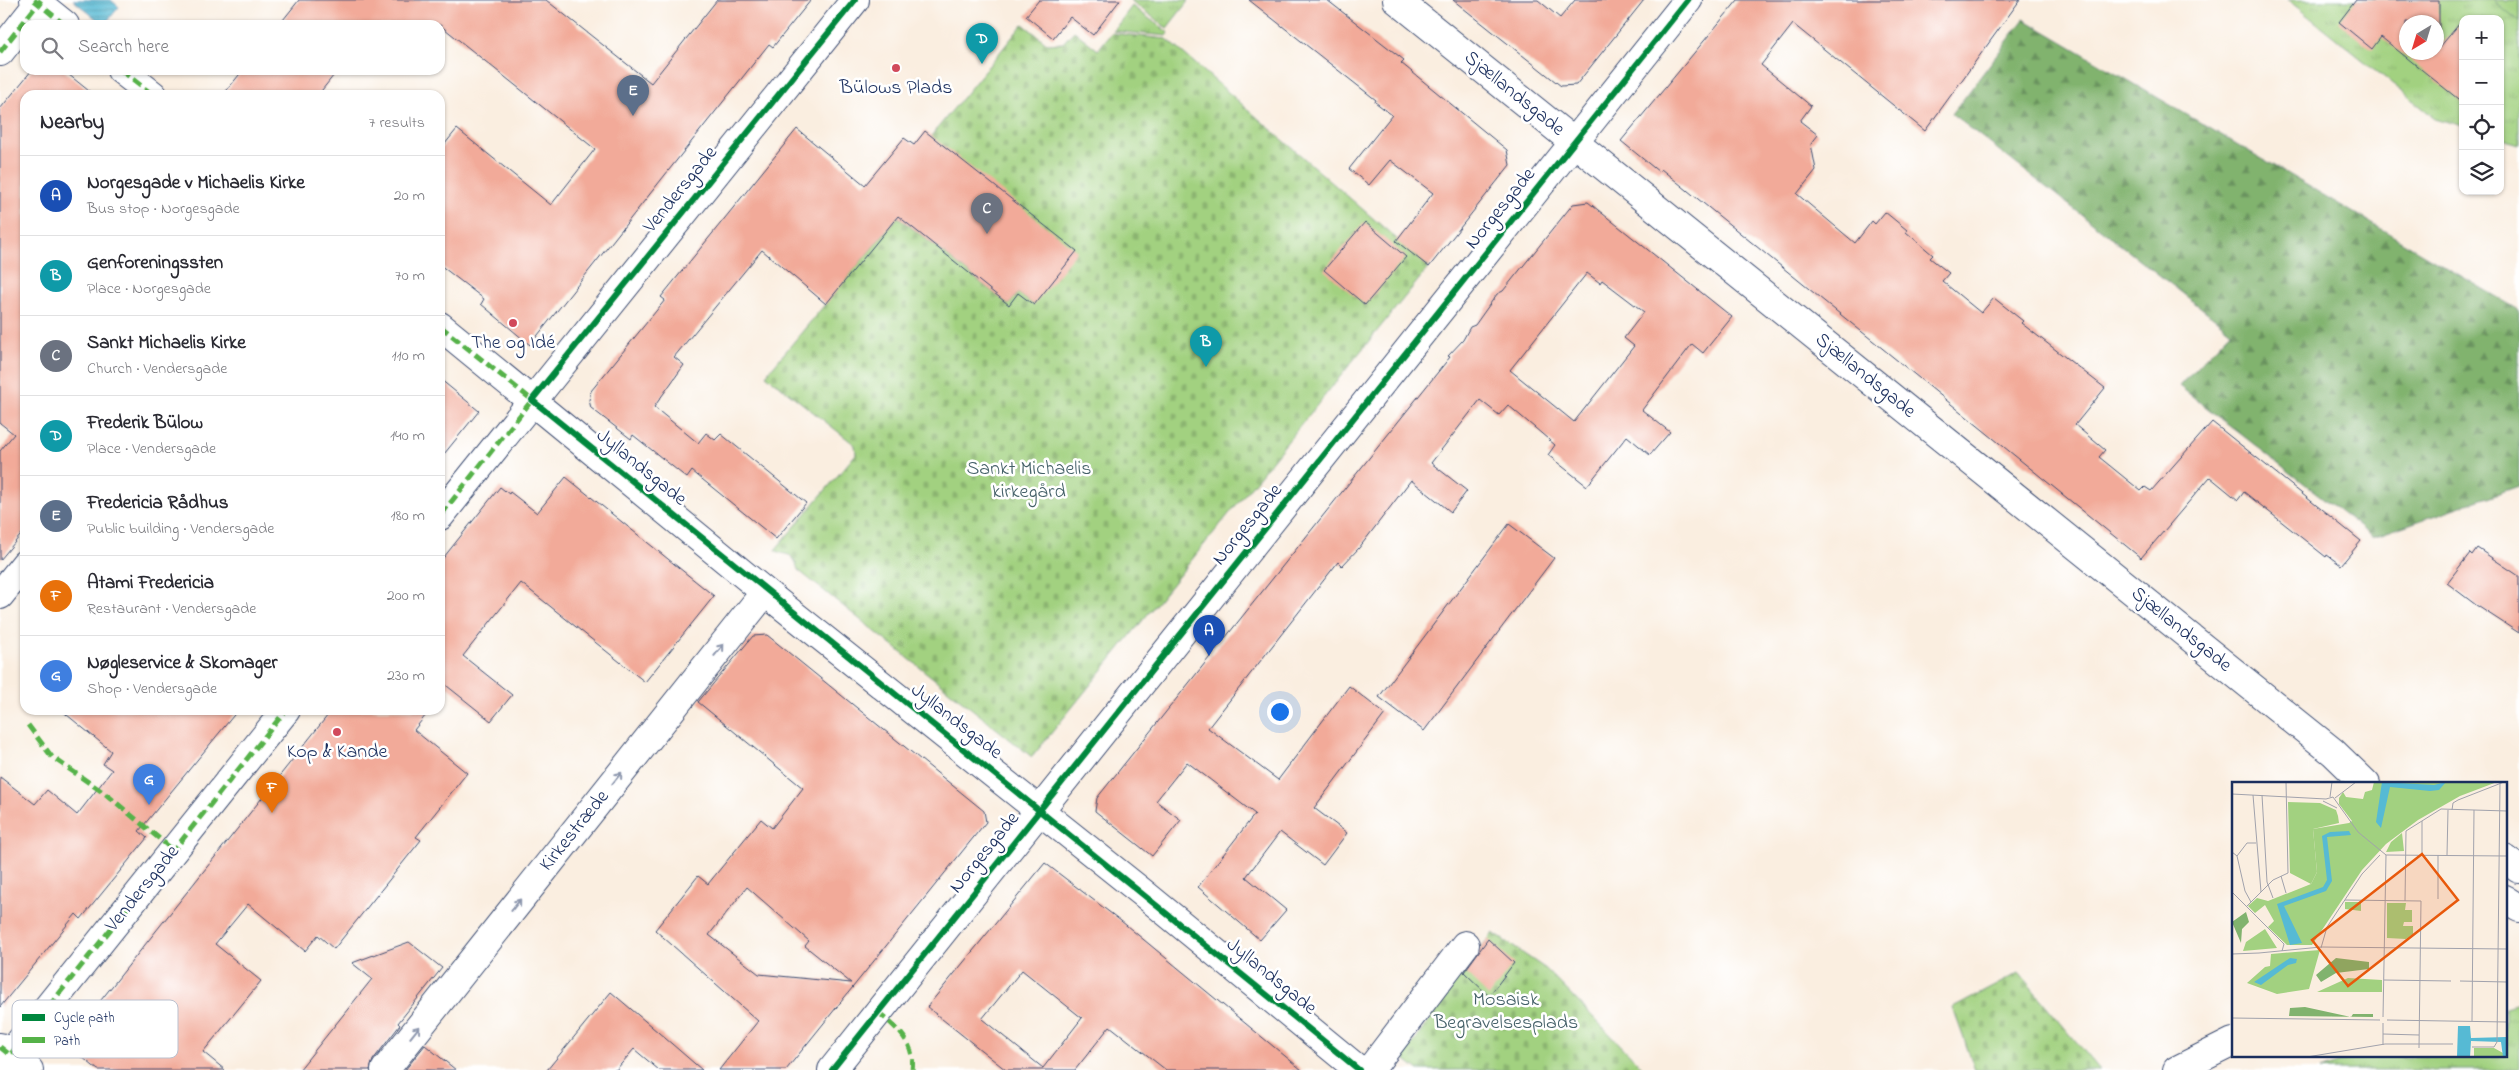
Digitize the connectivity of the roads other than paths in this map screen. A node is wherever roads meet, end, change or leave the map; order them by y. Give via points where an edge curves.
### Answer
1 (855, 0) edge
2 (1397, 0) edge
3 (1688, 0) edge
4 (38, 1) edge
5 (24, 20) edge
6 (59, 20) edge
7 (20, 25) edge
8 (0, 52) edge
9 (127, 75) edge
10 (147, 90) edge
11 (1575, 142) junction
12 (445, 330) edge
13 (532, 400) junction
14 (445, 510) edge
15 (20, 570) edge
16 (765, 592) junction
17 (0, 595) edge
18 (282, 715) edge
19 (2333, 752) junction
20 (2364, 782) edge
21 (2381, 782) edge
22 (1040, 810) junction
23 (2506, 860) edge
24 (2519, 869) edge
25 (2506, 900) edge
26 (2519, 908) edge
27 (1466, 944) dead end
28 (57, 1000) edge
29 (2232, 1042) edge
30 (385, 1070) edge
31 (832, 1070) edge
32 (1359, 1070) edge
33 (1370, 1070) edge
34 (2177, 1070) edge

1 - 13 street, Vendersgade
2 - 11 street, Sjællandsgade
3 - 11 street, Norgesgade
4 - 5 street
4 - 6 street
7 - 8 street
9 - 10 street
11 - 19 street, Sjællandsgade
11 - 22 street, Norgesgade
12 - 13 street, Jyllandsgade
13 - 14 street, Vendersgade
13 - 16 street, Jyllandsgade
15 - 17 street
16 - 22 street, Jyllandsgade
30 -> 16 street, Kirkestræde
18 - 28 street, Vendersgade
19 - 20 street, Sjællandsgade
19 - 21 street, Sjællandsgade
22 - 31 street, Norgesgade
22 - 32 street, Jyllandsgade
23 - 24 street
25 - 26 street
27 - 33 street
29 - 34 street

